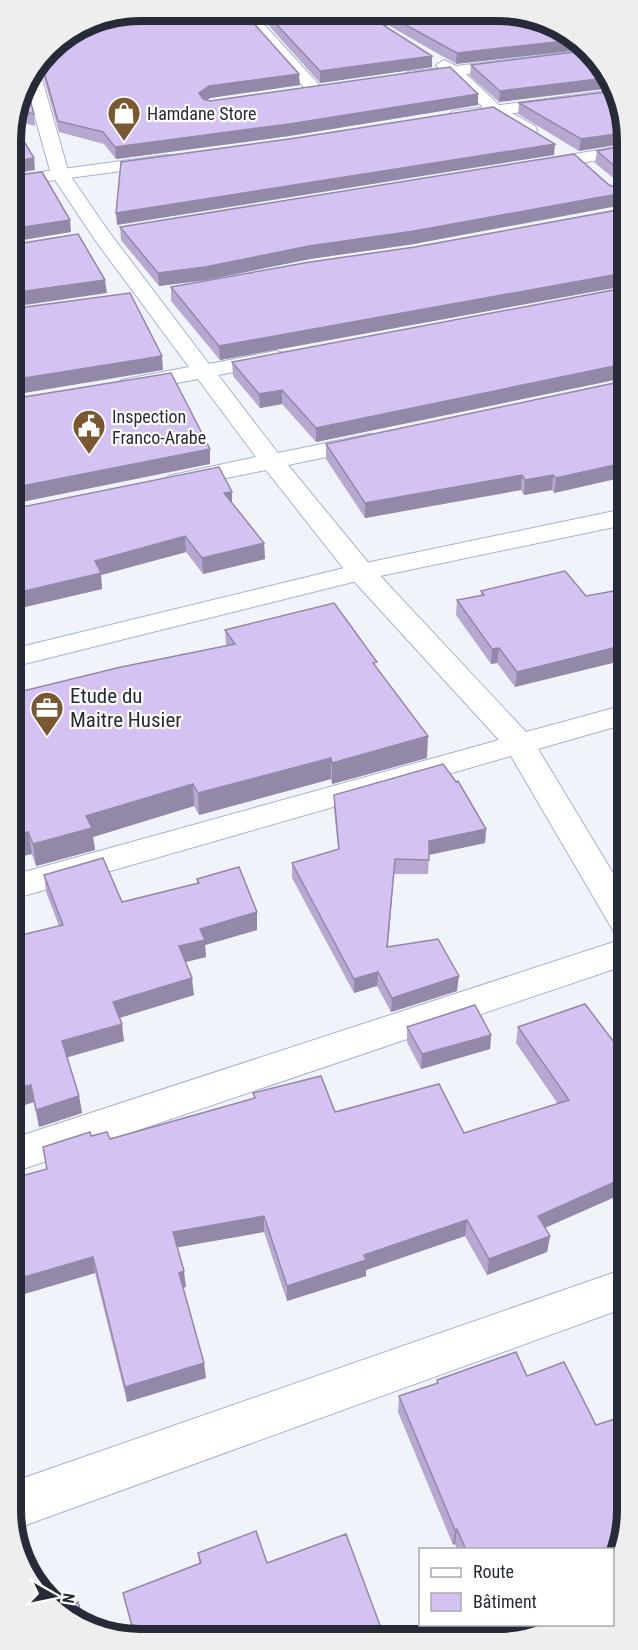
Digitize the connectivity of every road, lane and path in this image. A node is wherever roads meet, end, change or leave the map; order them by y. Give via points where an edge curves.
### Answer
1 (255, 23) edge
2 (581, 55) edge
3 (426, 56) edge
4 (453, 71) junction
5 (396, 79) edge
6 (34, 85) edge
7 (292, 93) edge
8 (608, 96) edge
9 (495, 110) junction
10 (437, 119) edge
11 (617, 152) edge
12 (186, 157) edge
13 (577, 159) junction
14 (518, 168) edge
15 (592, 172) edge
16 (60, 174) junction
17 (21, 180) edge
18 (295, 355) edge
19 (204, 372) junction
20 (114, 387) edge
21 (387, 438) edge
22 (272, 462) junction
23 (159, 484) edge
24 (617, 518) edge
25 (362, 572) junction
26 (21, 656) edge
27 (617, 716) edge
28 (519, 743) junction
29 (21, 885) edge
30 (617, 908) edge
31 (617, 954) edge
32 (21, 1153) edge
33 (617, 1291) edge
34 (21, 1503) edge

1 - 7 street via 321,89
2 - 4 street
3 - 4 street
4 - 5 street
4 - 9 street
6 - 16 street
8 - 9 street
9 - 10 street
9 - 13 street
11 - 13 street
12 - 16 street
13 - 14 street
13 - 15 street
16 - 17 street
16 - 19 street
18 - 19 street
19 - 20 street
19 - 22 street
21 - 22 street
22 - 23 street
22 - 25 street
24 - 25 street
25 - 26 street
25 - 28 street
27 - 28 street
28 - 29 street
28 - 30 street
31 - 32 street
33 - 34 street

